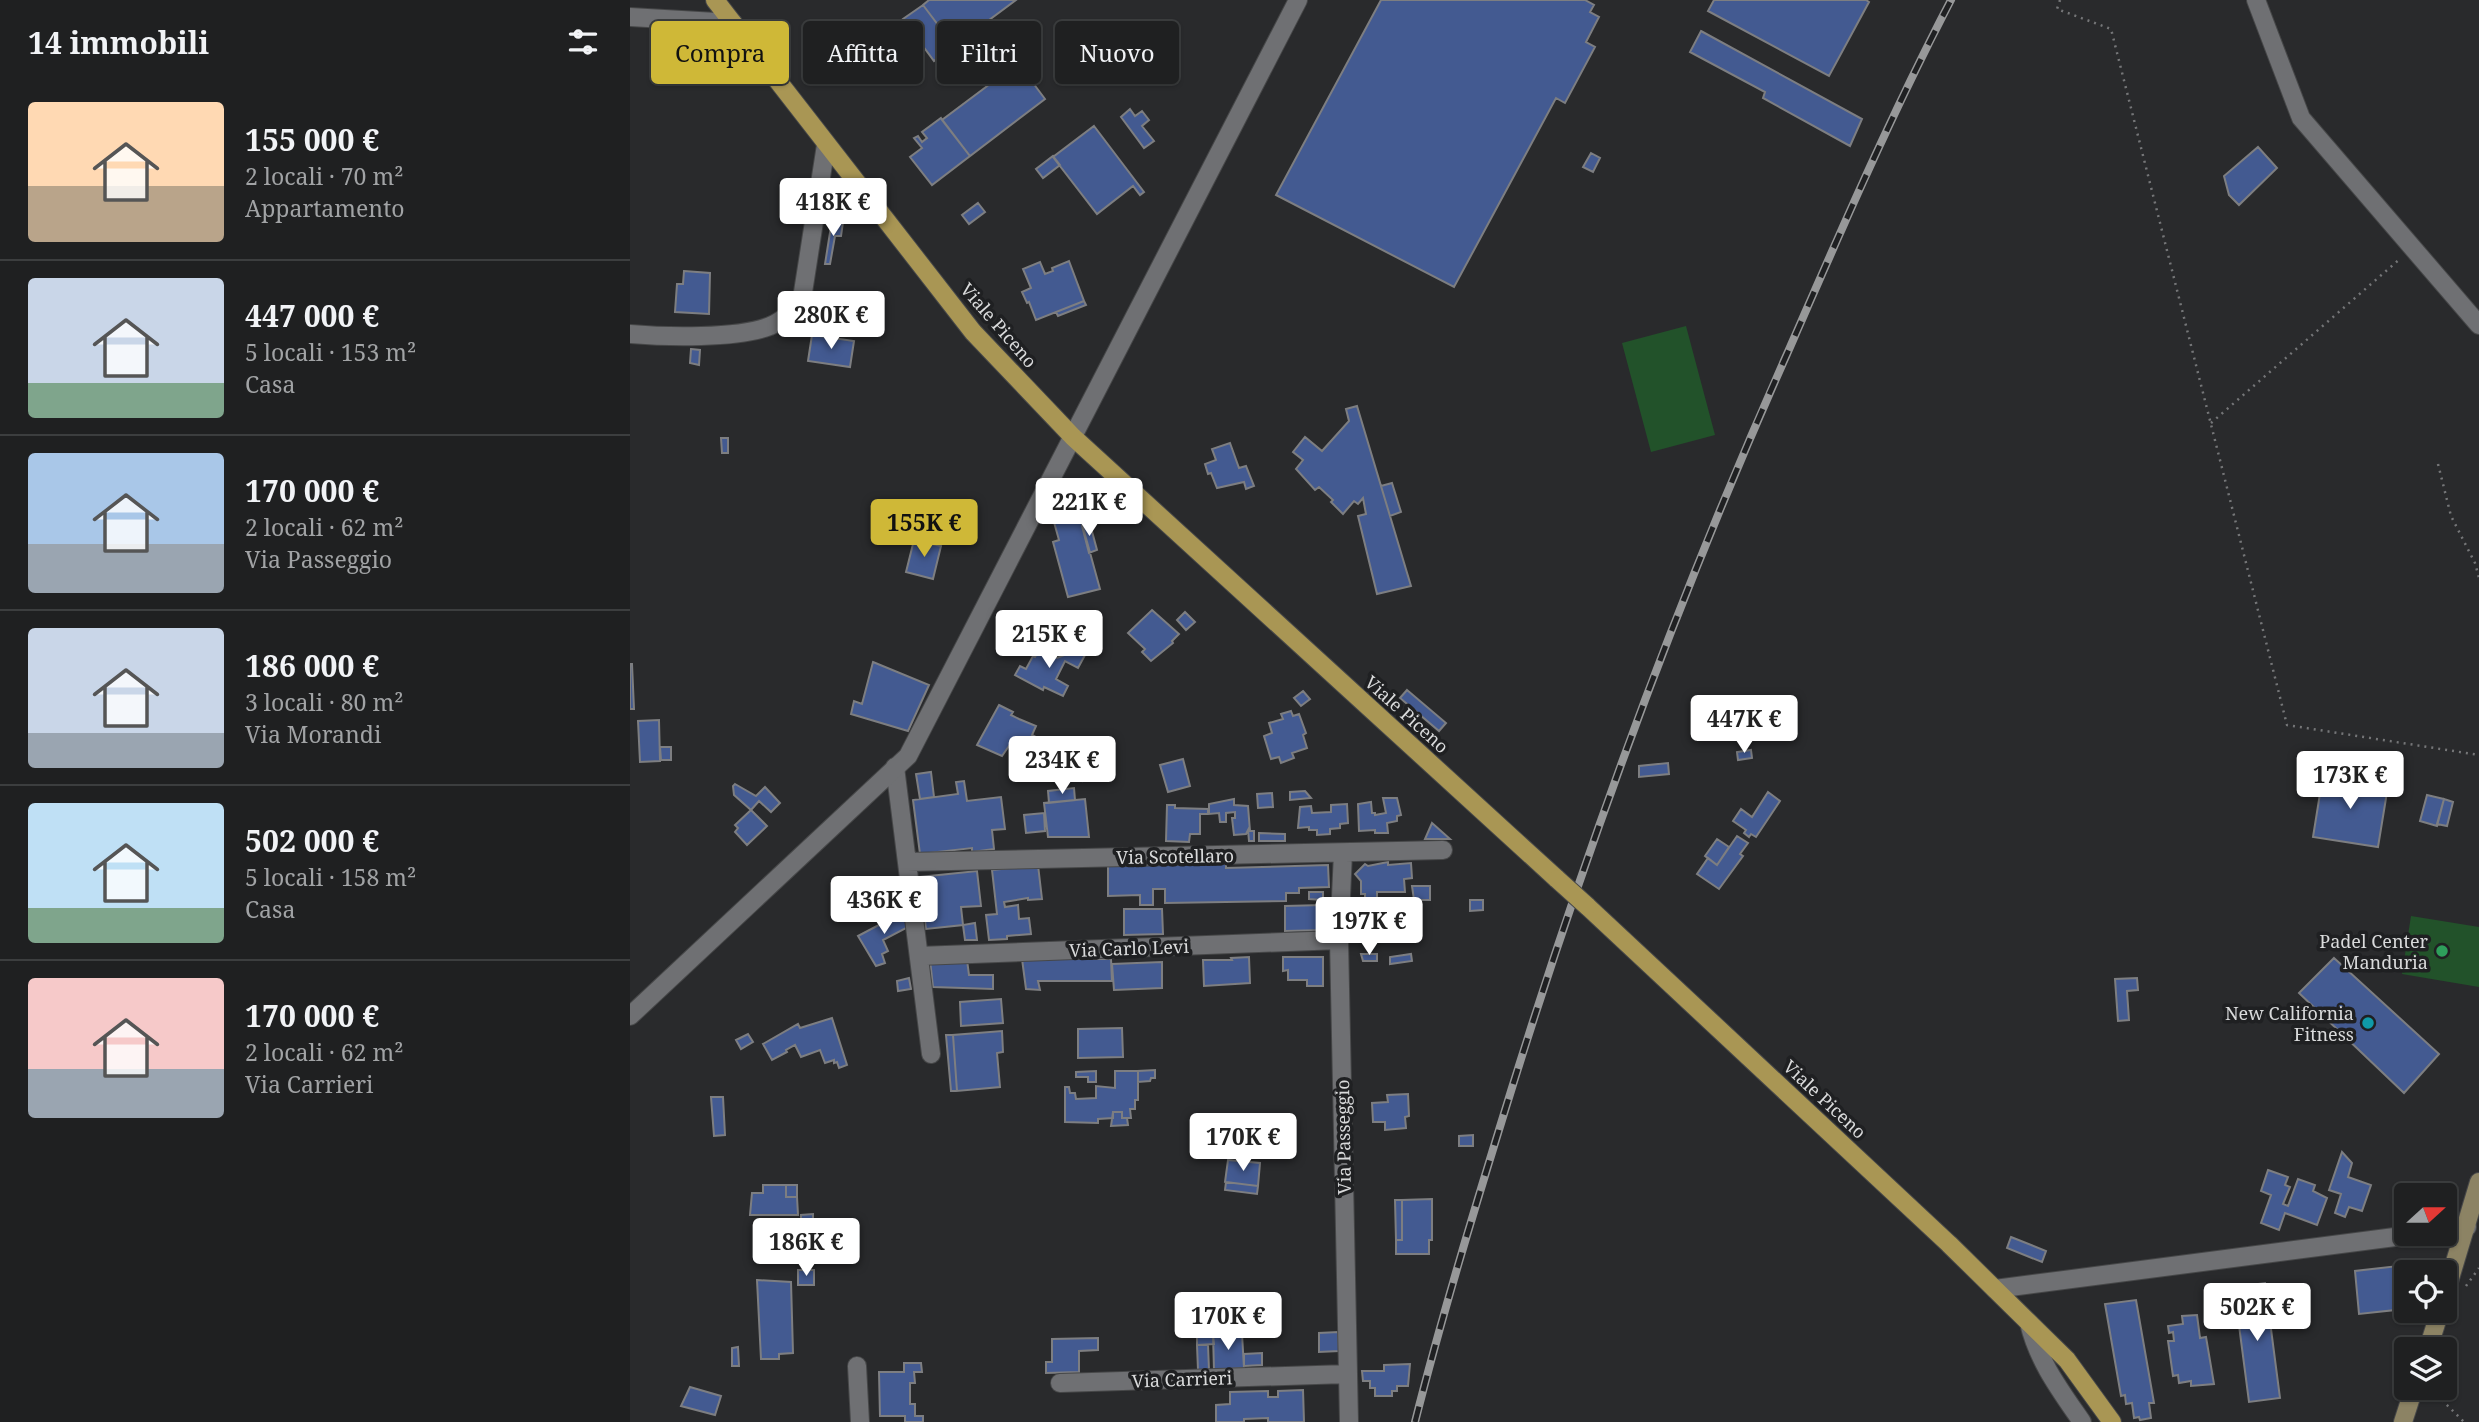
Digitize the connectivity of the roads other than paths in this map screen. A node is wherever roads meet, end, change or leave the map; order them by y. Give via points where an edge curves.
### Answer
1 (715, 0) edge
2 (1298, 0) edge
3 (2256, 0) edge
4 (630, 17) edge
5 (699, 21) edge
6 (731, 21) edge
7 (780, 84) edge
8 (826, 145) junction
9 (2479, 325) edge
10 (630, 334) edge
11 (1073, 437) junction
12 (895, 767) junction
13 (1443, 850) dead end
14 (1343, 853) junction
15 (907, 862) junction
16 (1339, 940) junction
17 (919, 956) junction
18 (630, 1016) edge
19 (931, 1055) dead end
20 (2479, 1182) edge
21 (2467, 1227) junction
22 (2457, 1228) edge
23 (2394, 1237) edge
24 (2456, 1260) edge
25 (1995, 1289) junction
26 (2029, 1323) junction
27 (857, 1366) dead end
28 (1347, 1374) junction
29 (1060, 1383) dead end
30 (2410, 1400) edge
31 (860, 1422) edge
32 (1349, 1422) edge
33 (2082, 1422) edge
34 (2112, 1422) edge
35 (2403, 1422) edge

1 - 6 main road, Viale Piceno
2 - 11 street
3 - 9 street via 2301,118
4 - 5 street
7 - 8 main road, Viale Piceno
8 - 10 street via 801,305 771,326 740,333
8 - 11 main road, Viale Piceno via 973,332
11 - 12 street via 908,755
11 - 25 main road, Viale Piceno, bridge via 1587,906
12 - 15 street
12 - 18 street
13 - 14 street, Via Scotellaro
14 - 15 street, Via Scotellaro
14 - 16 street, Via Passeggio
15 - 17 street
16 - 17 street, Via Carlo Levi
16 - 28 street, Via Passeggio
17 - 19 street
20 - 21 main road
21 - 22 street
21 - 24 main road
23 - 25 street
25 - 26 main road, Viale Piceno
26 - 33 street via 2035,1348
26 - 34 main road, Viale Piceno via 2067,1360
27 - 31 street
28 - 29 street, Via Carrieri
28 - 32 street, Via Passeggio
30 - 35 main road

